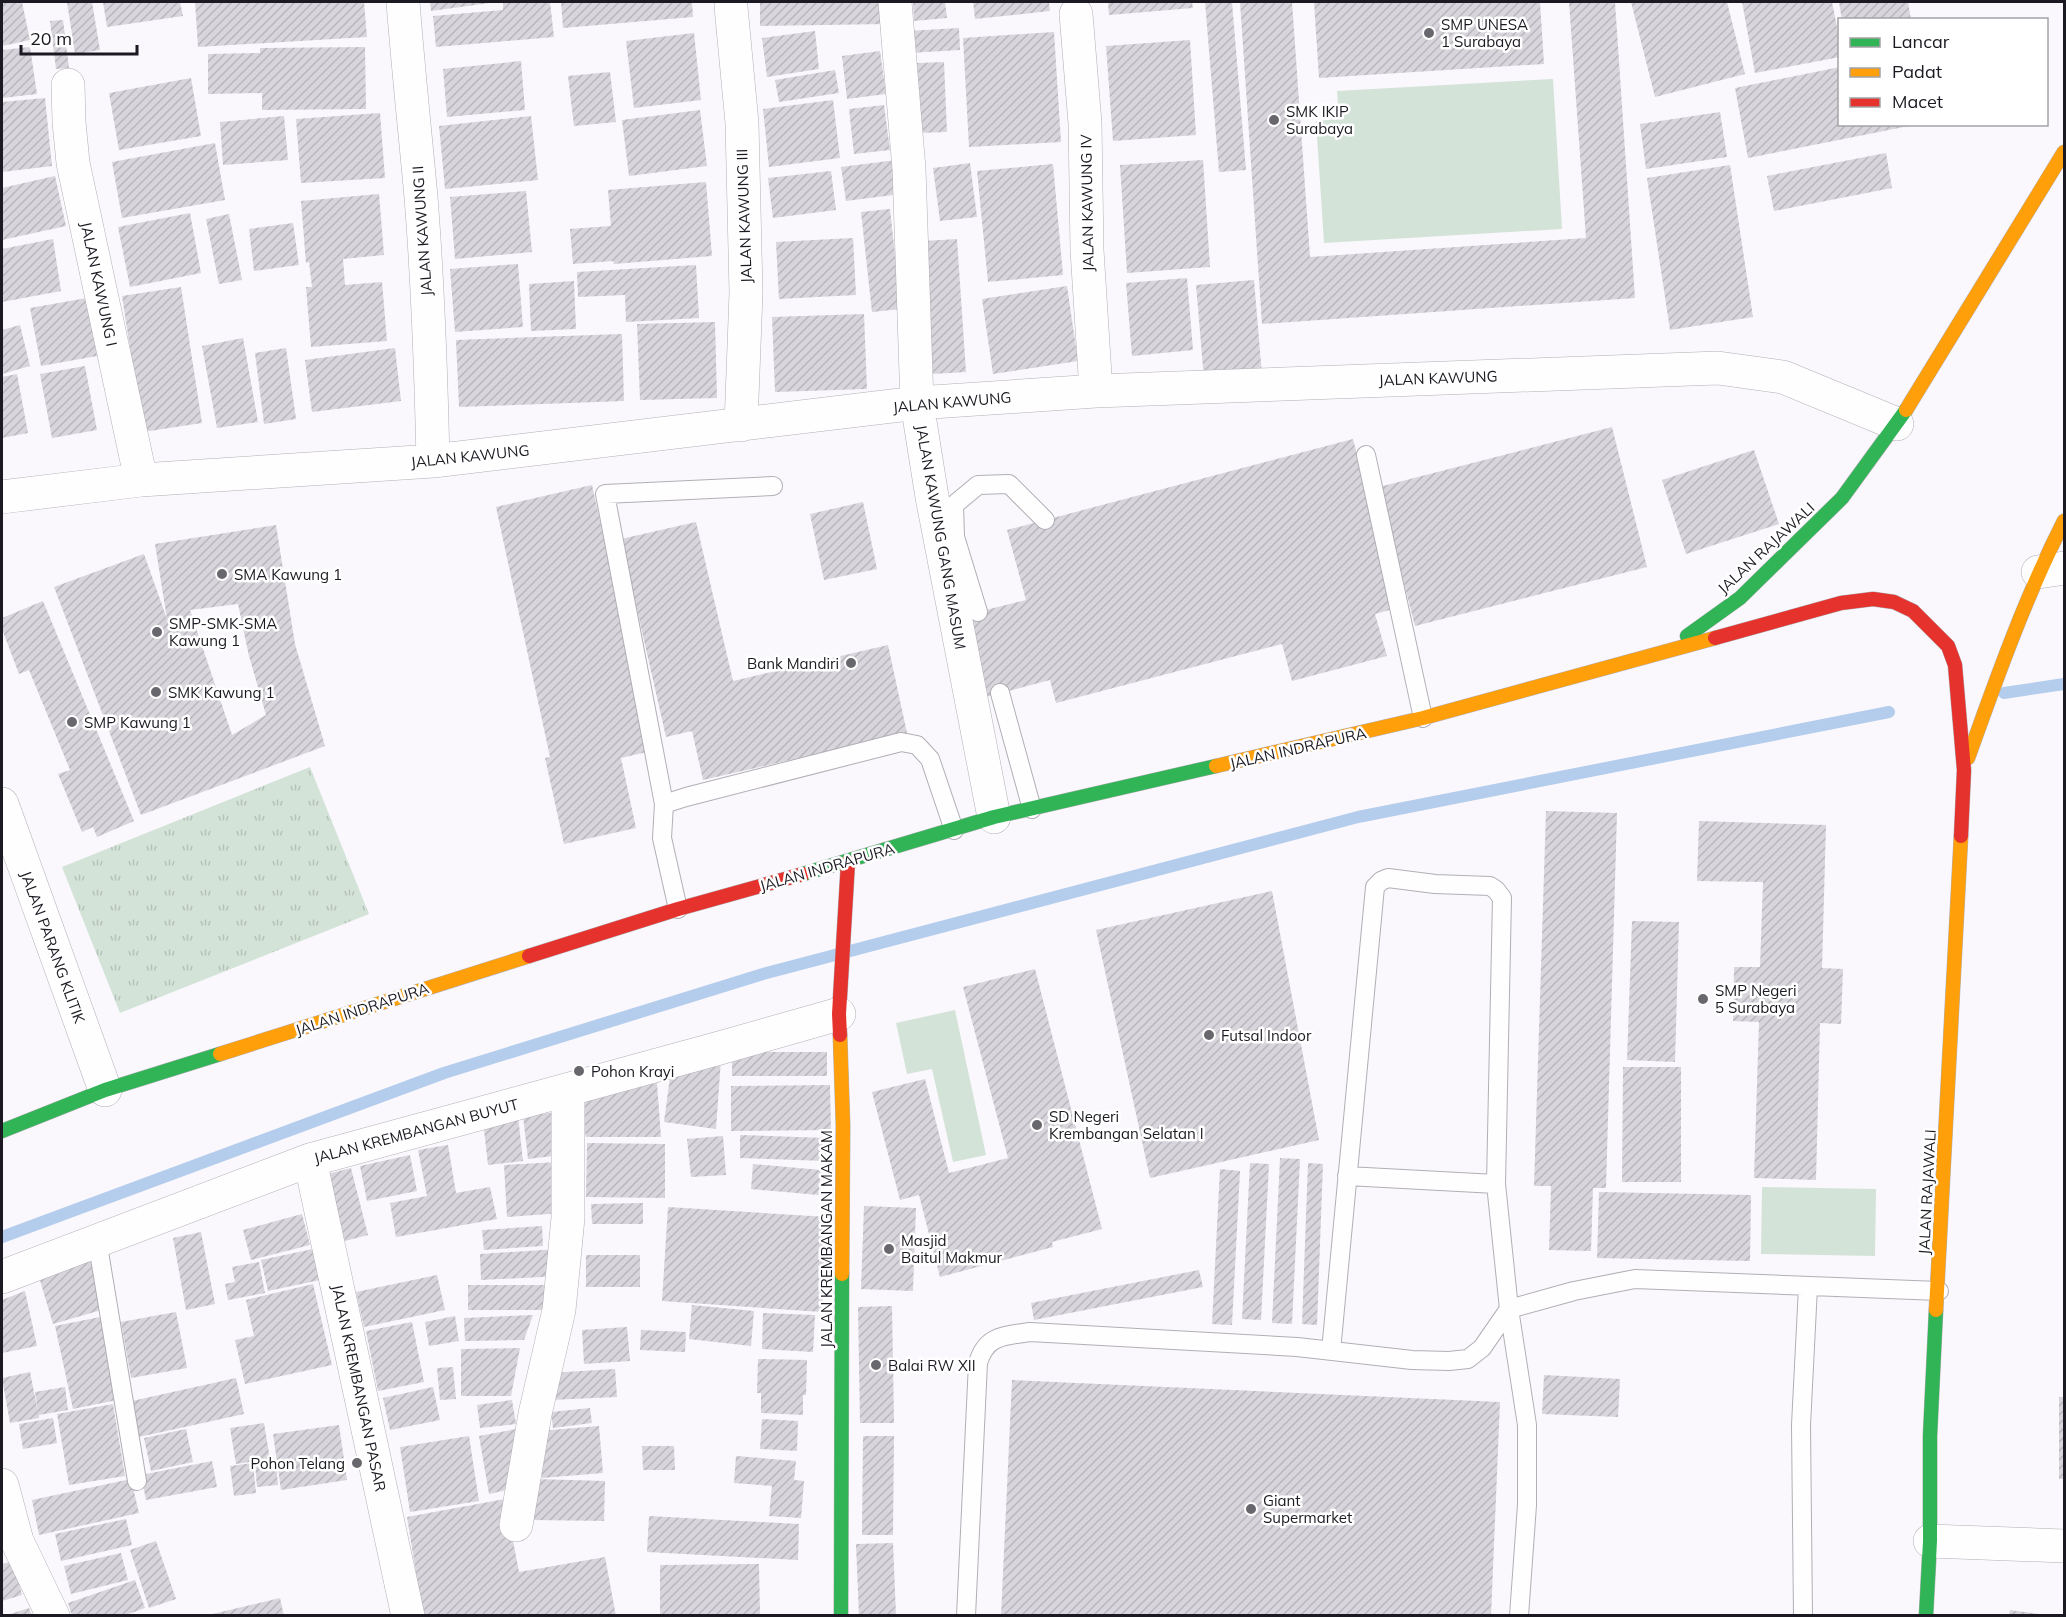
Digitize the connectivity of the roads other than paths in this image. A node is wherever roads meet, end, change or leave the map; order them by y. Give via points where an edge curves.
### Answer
1 (403, 2) edge
2 (895, 2) edge
3 (731, 7) dead end
4 (1077, 14) dead end
5 (68, 85) dead end
6 (2064, 152) edge
7 (1096, 392) junction
8 (917, 404) junction
9 (1897, 424) junction
10 (741, 425) junction
11 (1366, 456) dead end
12 (433, 461) junction
13 (141, 480) junction
14 (773, 486) dead end
15 (2, 496) edge
16 (1044, 520) dead end
17 (2064, 521) edge
18 (2051, 570) edge
19 (978, 612) dead end
20 (1666, 651) junction
21 (1000, 693) dead end
22 (1423, 718) junction
23 (1964, 770) junction
24 (2, 804) edge
25 (664, 804) junction
26 (1032, 809) junction
27 (994, 817) junction
28 (954, 830) junction
29 (848, 862) junction
30 (678, 909) junction
31 (839, 1014) junction
32 (105, 1090) junction
33 (568, 1090) junction
34 (2, 1131) edge
35 (310, 1160) junction
36 (1347, 1176) junction
37 (1496, 1185) junction
38 (97, 1240) junction
39 (2, 1277) edge
40 (1808, 1287) junction
41 (1939, 1291) junction
42 (1509, 1309) junction
43 (1331, 1351) junction
44 (137, 1481) dead end
45 (2, 1485) edge
46 (516, 1525) dead end
47 (1930, 1541) junction
48 (2064, 1546) edge
49 (53, 1616) edge
50 (408, 1616) edge
51 (841, 1616) edge
52 (966, 1616) edge
53 (1520, 1616) edge
54 (1803, 1616) edge
55 (1926, 1616) edge

1 - 12 street, JALAN KAWUNG II via 421,197
2 - 8 street, JALAN KAWUNG GANG MASUM via 909,170
3 - 10 street, JALAN KAWUNG III via 742,123 746,293
4 - 7 street, JALAN KAWUNG IV
5 - 13 street, JALAN KAWUNG I via 73,163
6 - 9 main road, JALAN RAJAWALI
7 - 8 street, JALAN KAWUNG
7 - 9 street, JALAN KAWUNG via 1718,368 1783,377
8 - 10 street, JALAN KAWUNG
8 - 27 street, JALAN KAWUNG GANG MASUM
9 - 20 main road, JALAN RAJAWALI via 1842,498 1774,565 1740,598
10 - 12 street, JALAN KAWUNG
11 - 22 lane
12 - 13 street, JALAN KAWUNG
13 - 15 street, JALAN KAWUNG
14 - 25 lane via 605,494
16 - 19 lane via 1009,484 978,485 954,505 955,537
17 - 18 main road, JALAN RAJAWALI
18 - 23 main road, JALAN RAJAWALI via 2011,637
20 - 22 main road, JALAN INDRAPURA
20 - 23 main road, JALAN RAJAWALI via 1841,603 1873,599 1893,602 1913,611 1948,646 1955,665
21 - 26 lane
22 - 26 main road, JALAN INDRAPURA
23 - 41 main road, JALAN RAJAWALI
24 - 32 street, JALAN PARANG KLITIK
25 - 28 lane via 901,742 918,745 930,759
25 - 30 lane via 662,838
26 - 27 main road, JALAN INDRAPURA
27 - 28 main road, JALAN INDRAPURA
28 - 29 main road, JALAN INDRAPURA
29 - 30 main road, JALAN INDRAPURA
29 - 31 main road, JALAN KREMBANGAN MAKAM
30 - 32 main road, JALAN INDRAPURA
31 - 33 street, JALAN KREMBANGAN BUYUT
31 - 51 main road, JALAN KREMBANGAN MAKAM via 843,1125
32 - 34 main road, JALAN INDRAPURA
33 - 35 street, JALAN KREMBANGAN BUYUT
33 - 46 street via 568,1218 559,1310 535,1414
35 - 38 street, JALAN KREMBANGAN BUYUT
35 - 50 street, JALAN KREMBANGAN PASAR
36 - 37 lane
36 - 37 lane via 1375,887 1388,878 1490,886 1503,898
36 - 43 lane
37 - 42 lane
38 - 39 street, JALAN KREMBANGAN BUYUT
38 - 44 lane
40 - 41 lane
40 - 42 lane via 1635,1279
40 - 54 lane via 1800,1425
41 - 47 main road, JALAN RAJAWALI via 1930,1436
42 - 43 lane via 1482,1348 1468,1359 1412,1360
42 - 53 lane via 1527,1425
43 - 52 lane via 1030,1332 991,1341 982,1350 978,1363
45 - 49 street via 17,1541
47 - 48 street
47 - 55 main road, JALAN RAJAWALI

